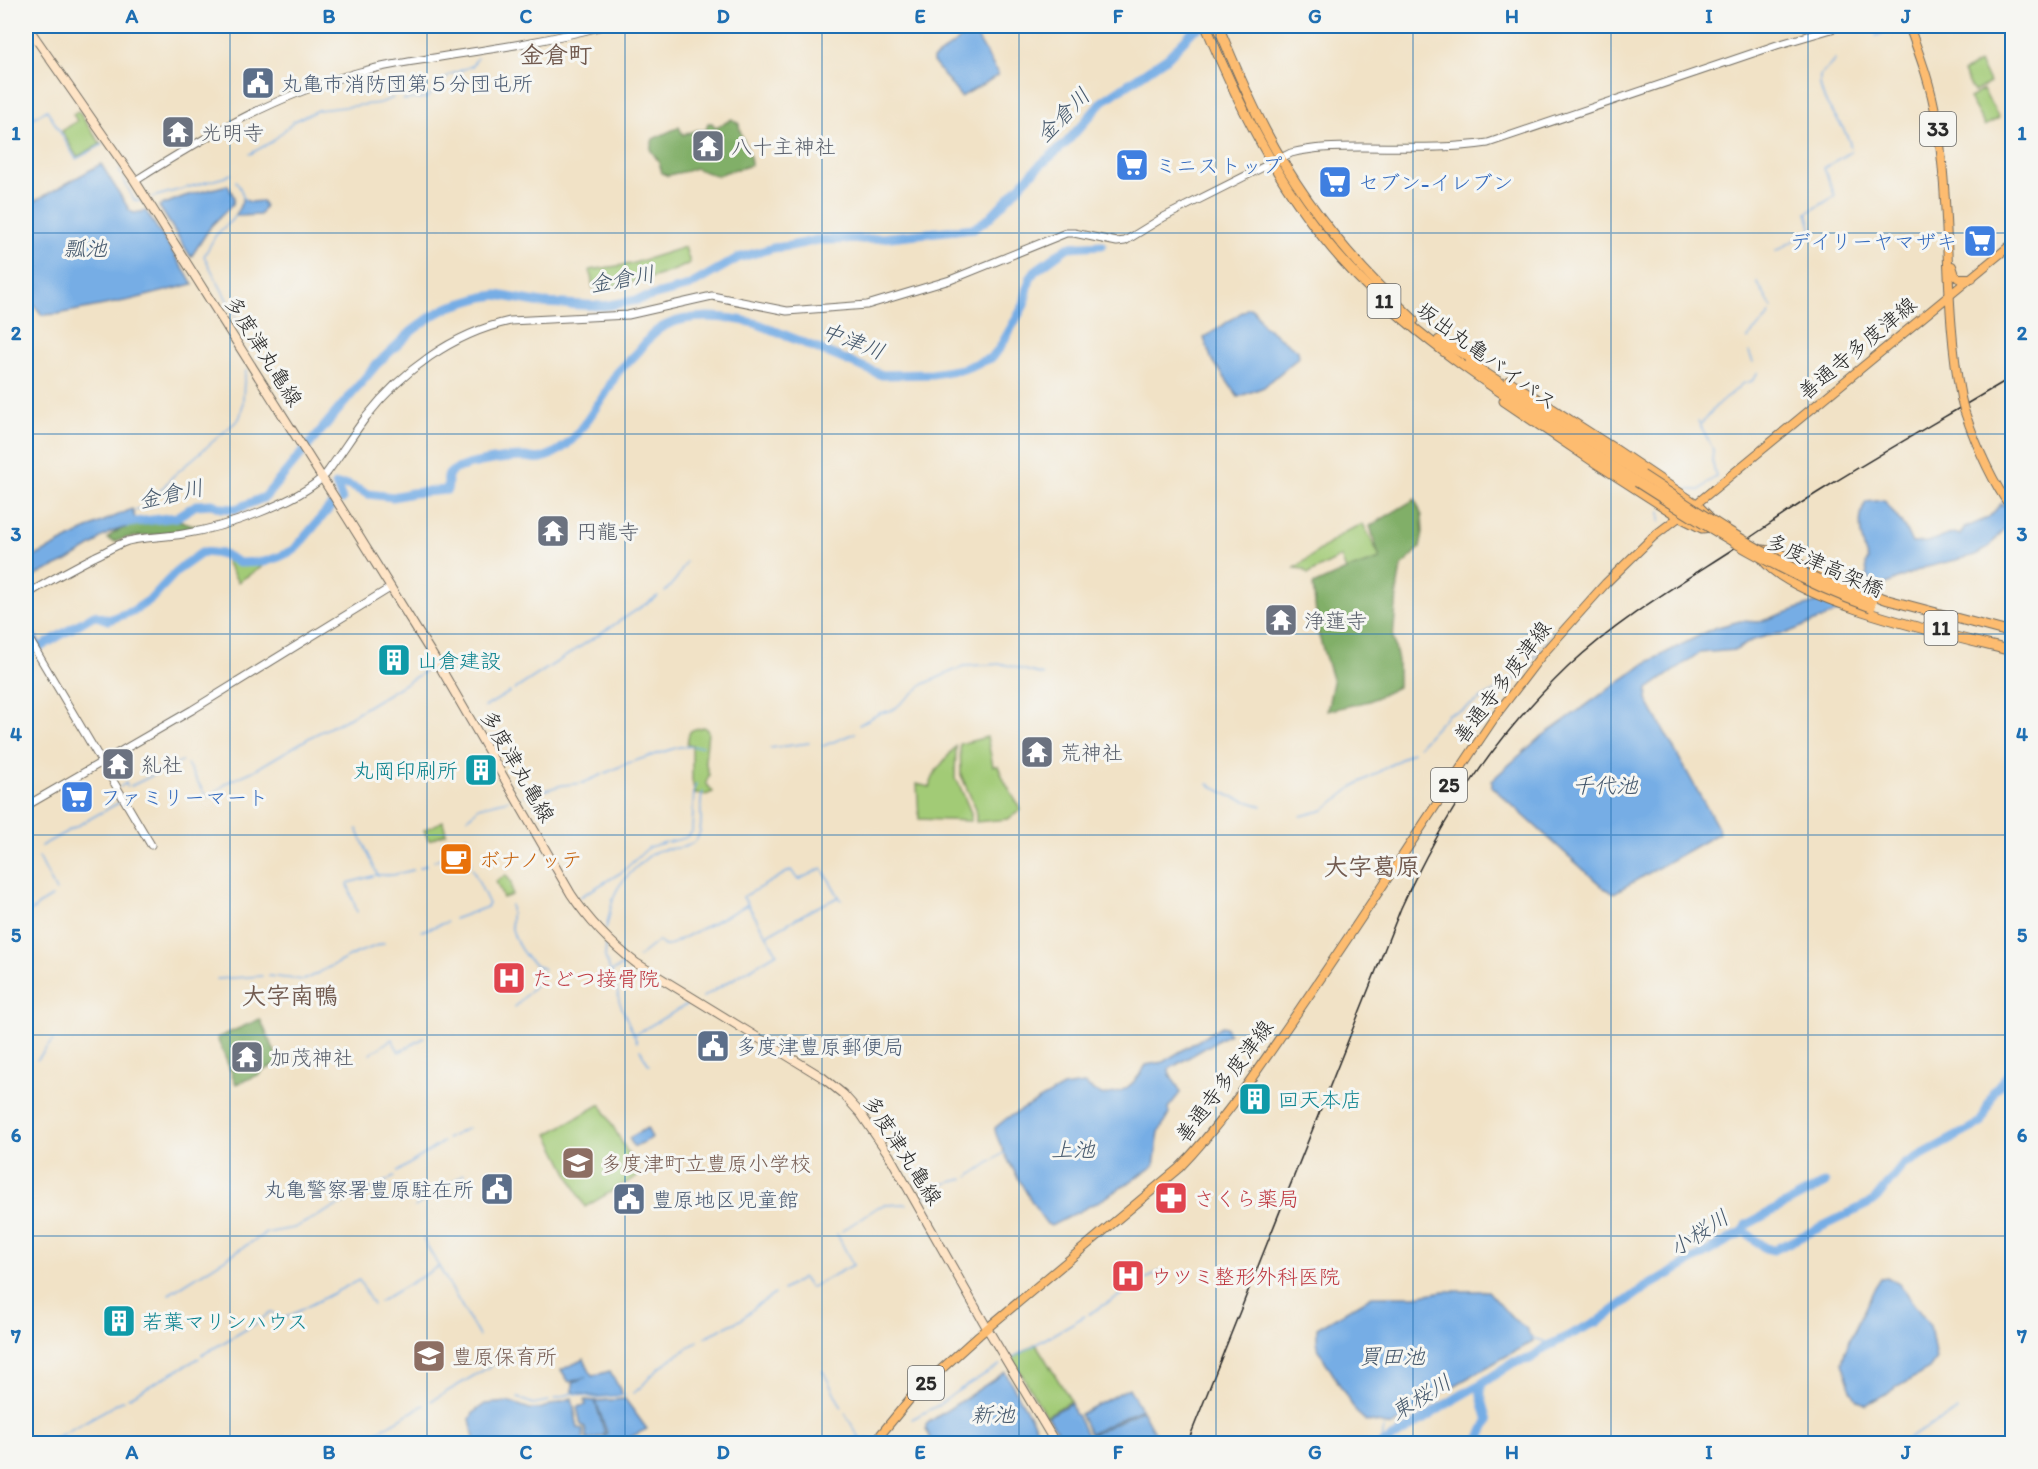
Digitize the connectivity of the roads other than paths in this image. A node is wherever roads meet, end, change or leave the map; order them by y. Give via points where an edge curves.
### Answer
1 (27, 26) edge
2 (603, 26) edge
3 (1206, 26) edge
4 (1218, 26) edge
5 (1842, 26) edge
6 (1909, 26) edge
7 (1276, 159) junction
8 (135, 181) junction
9 (1946, 236) junction
10 (2013, 244) edge
11 (1972, 278) junction
12 (1949, 283) junction
13 (1960, 287) junction
14 (1950, 296) junction
15 (1932, 309) junction
16 (1413, 327) junction
17 (1439, 340) junction
18 (1952, 349) junction
19 (322, 477) junction
20 (1640, 479) junction
21 (1696, 504) junction
22 (2013, 509) edge
23 (1680, 517) junction
24 (390, 588) junction
25 (26, 595) edge
26 (1872, 604) junction
27 (26, 634) edge
28 (2013, 635) edge
29 (2013, 649) edge
30 (101, 763) junction
31 (26, 806) edge
32 (151, 845) dead end
33 (987, 1328) junction
34 (873, 1443) edge
35 (1056, 1443) edge

1 - 8 main road, 多度津丸亀線
2 - 8 street via 541,41 372,69 314,86 234,121
3 - 7 highway, 坂出丸亀バイパス / 11 via 1243,109
4 - 7 highway, 坂出丸亀バイパス / 11
5 - 7 street via 1488,143 1321,147
6 - 9 main road, 33 via 1936,117
7 - 16 highway, 坂出丸亀バイパス / 11 via 1310,219 1334,250
7 - 17 highway, 坂出丸亀バイパス / 11 via 1357,265
7 - 19 street via 1125,241 1066,233 950,280 878,302 787,311 712,296 628,315 510,321 486,327 413,368 372,411
8 - 19 main road, 多度津丸亀線
9 - 11 main road via 1955,275
9 - 12 main road, 33
10 - 11 main road, 善通寺多度津線 / 25
11 - 13 main road, 善通寺多度津線 / 25
12 - 13 main road
12 - 14 main road, 33
13 - 14 main road, 善通寺多度津線 / 25
14 - 15 main road, 善通寺多度津線 / 25
14 - 18 main road, 33
15 - 18 main road via 1947,311
15 - 21 main road, 善通寺多度津線 / 25
16 - 20 highway, 坂出丸亀バイパス / 11 via 1478,376
16 - 23 highway via 1484,387
17 - 20 highway, 坂出丸亀バイパス / 11
17 - 21 highway via 1550,406
18 - 22 main road, 33, bridge via 1964,410 1981,454
19 - 24 main road, 多度津丸亀線
19 - 25 street via 288,501 213,527 127,542
20 - 26 highway, 多度津高架橋 / 11, bridge via 1718,534 1784,571
21 - 23 main road, 善通寺多度津線 / 25
21 - 23 highway via 1708,514 1713,526 1702,528
23 - 33 main road, 善通寺多度津線 / 25 via 1654,536 1606,583 1520,682 1310,994 1199,1148
24 - 30 street
24 - 33 main road, 多度津丸亀線 via 584,914 636,963 797,1060 843,1094 889,1155
26 - 28 highway, 多度津高架橋 / 11
26 - 29 highway, 多度津高架橋 / 11
27 - 30 street
28 - 29 highway via 1888,600 1824,577 1778,553 1757,551 1772,570 1854,609
30 - 31 street
30 - 32 street
33 - 34 main road, 善通寺多度津線 / 25 via 914,1394
33 - 35 main road, 多度津丸亀線

